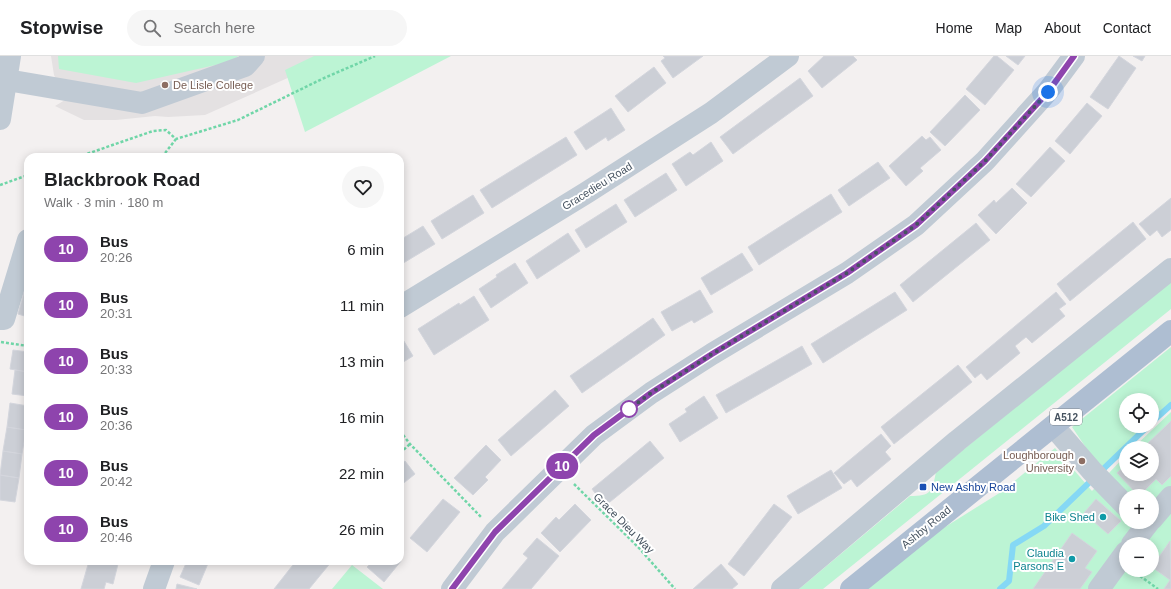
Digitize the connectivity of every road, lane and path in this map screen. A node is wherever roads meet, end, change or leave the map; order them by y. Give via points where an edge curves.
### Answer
1 (10, 56) edge
2 (254, 56) edge
3 (375, 56) edge
4 (788, 56) edge
5 (1074, 56) edge
6 (7, 80) junction
7 (0, 119) edge
8 (176, 139) junction
9 (90, 153) edge
10 (165, 153) edge
11 (24, 176) edge
12 (0, 185) edge
13 (24, 253) edge
14 (1171, 269) edge
15 (404, 305) edge
16 (0, 319) edge
17 (1171, 331) edge
18 (0, 342) edge
19 (24, 345) edge
20 (1054, 427) junction
21 (404, 436) edge
22 (410, 444) junction
23 (404, 449) edge
24 (559, 469) junction
25 (1171, 497) edge
26 (1119, 499) edge
27 (1159, 510) edge
28 (495, 532) junction
29 (1119, 562) edge
30 (163, 565) edge
31 (1141, 577) edge
32 (154, 589) edge
33 (452, 589) edge
34 (675, 589) edge
35 (782, 589) edge
36 (851, 589) edge
37 (1099, 589) edge
38 (1158, 589) edge

1 - 6 street
2 - 6 street via 245,66 142,103
3 - 8 path via 238,120
4 - 15 street, Gracedieu Road via 711,113
5 - 24 street via 1048,92 985,161 916,225 847,273 651,393 594,435
6 - 7 street
8 - 9 path via 166,130 153,131
8 - 10 path
11 - 12 path
13 - 16 street via 4,319
14 - 35 street via 957,441
17 - 20 main road, Ashby Road / A512
18 - 19 path
20 - 26 street
20 - 36 main road, Ashby Road / A512
21 - 22 path
22 - 23 path
22 - 28 path
24 - 28 street
24 - 34 path, Grace Dieu Way
25 - 27 street
28 - 33 street
29 - 37 street
30 - 32 street
31 - 38 path

